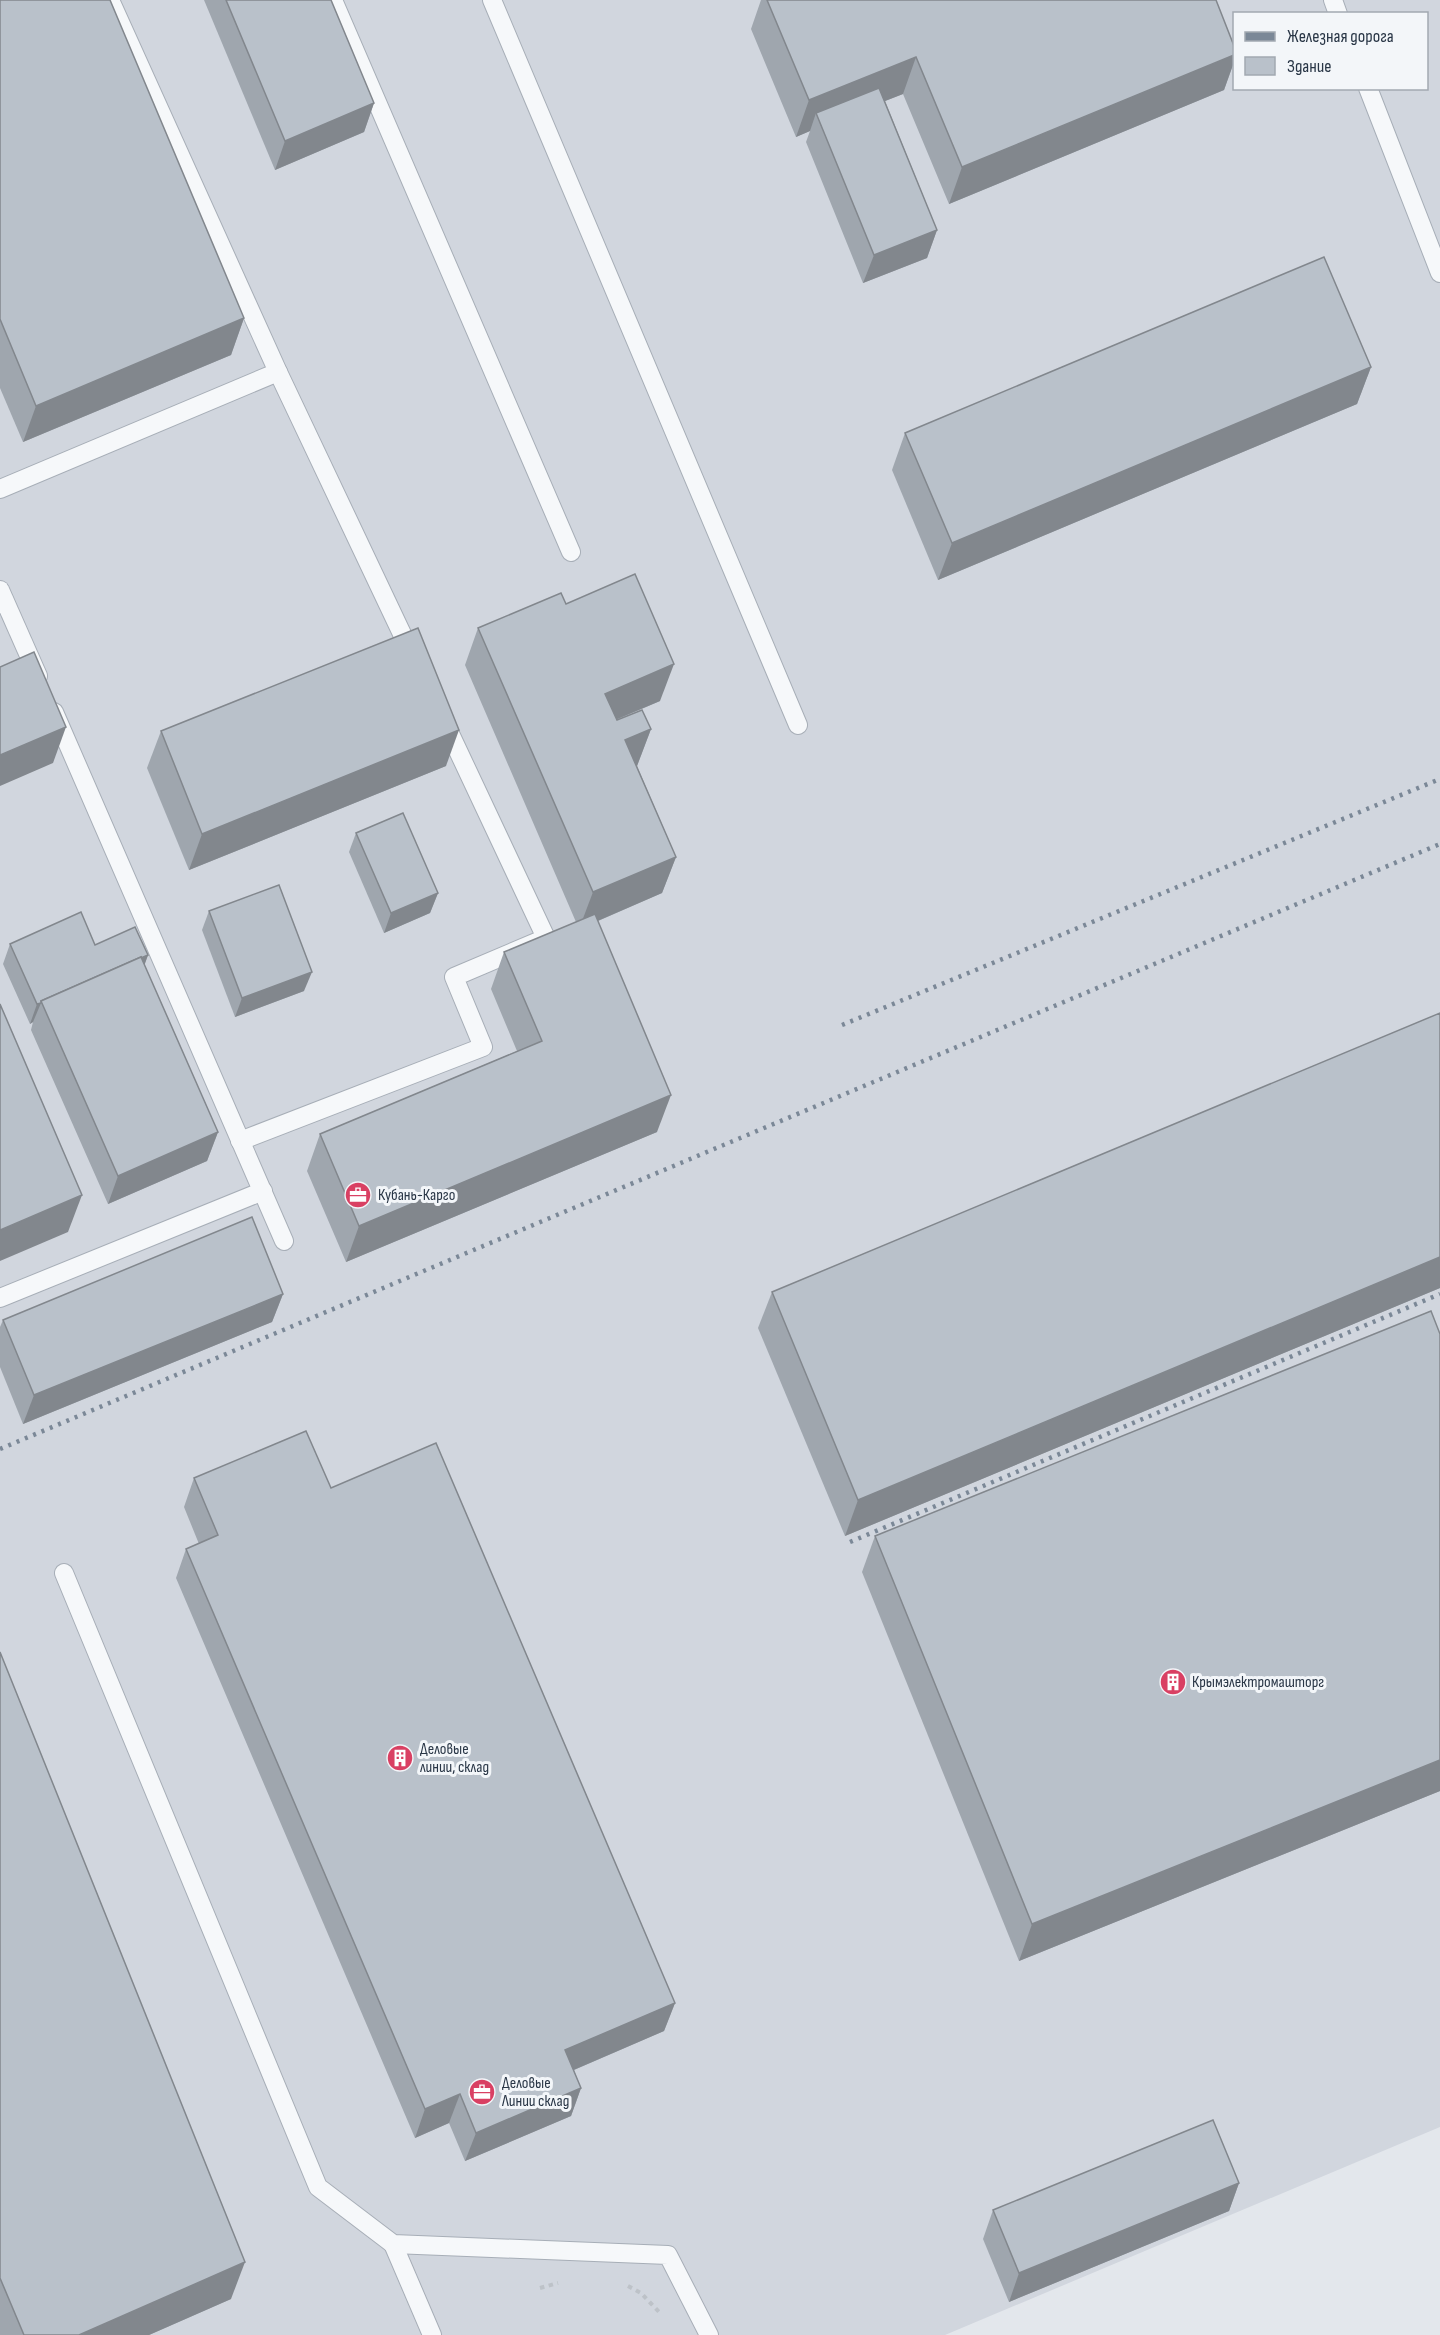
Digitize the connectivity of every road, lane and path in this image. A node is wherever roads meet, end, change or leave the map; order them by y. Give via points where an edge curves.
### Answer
1 (110, 0) edge
2 (333, 0) edge
3 (492, 0) edge
4 (1369, 90) edge
5 (1440, 273) edge
6 (278, 372) junction
7 (0, 489) edge
8 (572, 552) dead end
9 (0, 590) edge
10 (420, 671) edge
11 (435, 703) edge
12 (798, 725) dead end
13 (240, 1141) junction
14 (263, 1191) junction
15 (284, 1241) dead end
16 (0, 1298) edge
17 (64, 1573) dead end
18 (393, 2244) junction
19 (561, 2282) dead end
20 (625, 2284) dead end
21 (540, 2288) dead end
22 (665, 2321) dead end
23 (432, 2335) edge
24 (709, 2335) edge

1 - 6 lane
2 - 8 lane
3 - 12 lane
4 - 5 lane
6 - 7 lane
6 - 10 lane
9 - 13 lane
11 - 13 lane via 546,938 454,977 483,1047
13 - 14 lane
14 - 15 lane
14 - 16 lane
17 - 18 lane via 318,2187
18 - 23 lane
18 - 24 lane via 668,2255
19 - 21 path
20 - 22 path via 641,2293

